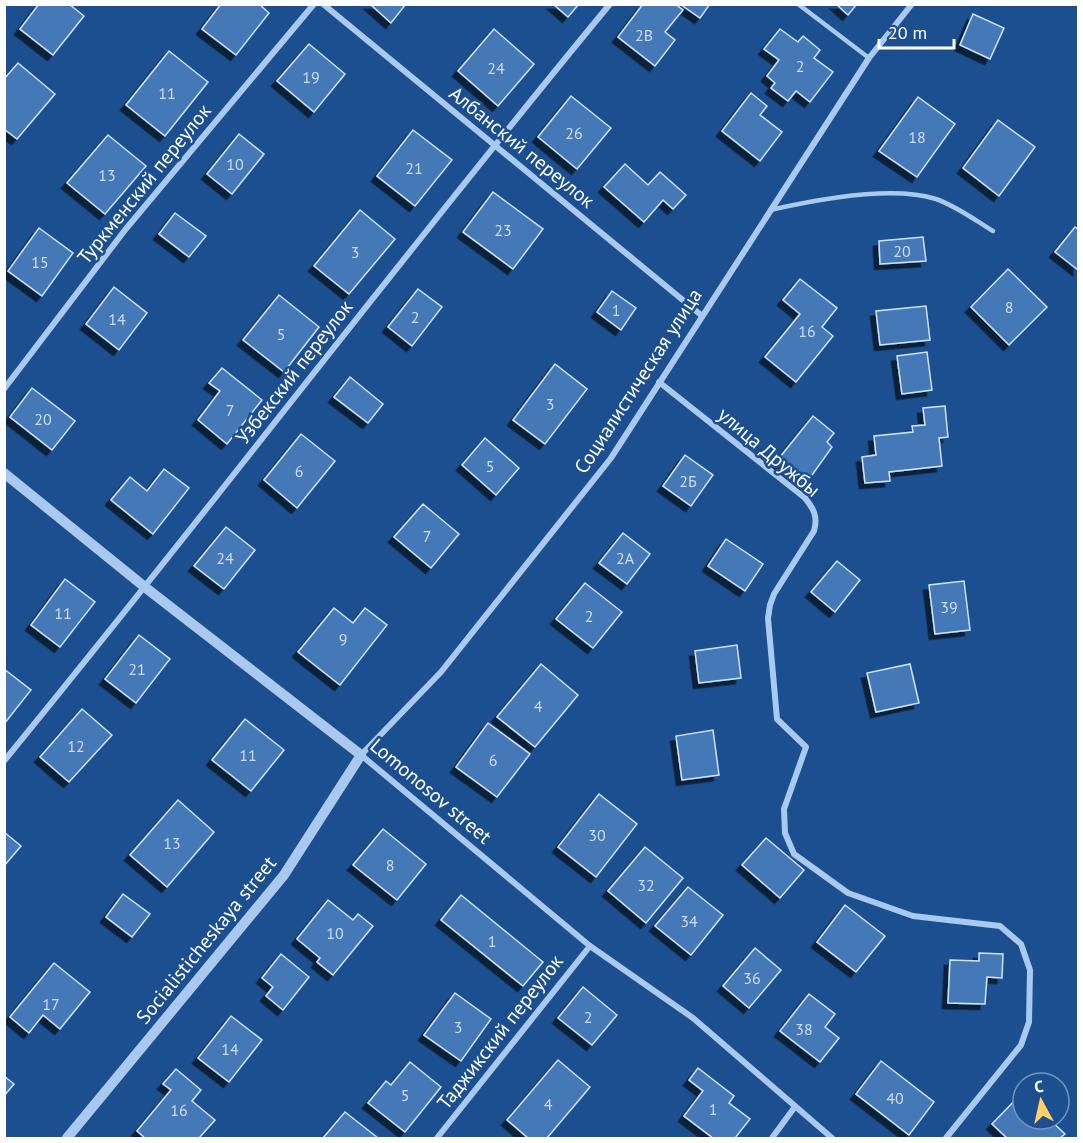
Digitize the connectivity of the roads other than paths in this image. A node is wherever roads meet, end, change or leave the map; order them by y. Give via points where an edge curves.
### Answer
1 (314, 4) edge
2 (323, 4) edge
3 (610, 4) edge
4 (798, 4) edge
5 (912, 4) edge
6 (869, 58) junction
7 (493, 145) junction
8 (770, 210) junction
9 (993, 231) dead end
10 (701, 315) junction
11 (659, 382) junction
12 (4, 389) edge
13 (4, 474) edge
14 (146, 588) junction
15 (361, 755) junction
16 (4, 761) edge
17 (590, 946) junction
18 (794, 1108) junction
19 (67, 1138) edge
20 (437, 1138) edge
21 (772, 1138) edge
22 (832, 1138) edge
23 (946, 1138) edge

1 - 12 street, Туркменский переулок via 125,230
2 - 7 street, Албанский переулок
3 - 7 street, Узбекский переулок
4 - 6 lane
5 - 6 street, Социалистическая улица
6 - 8 street, Социалистическая улица
7 - 10 street, Албанский переулок
7 - 14 street, Узбекский переулок
8 - 9 lane via 812,201 913,195 948,204
8 - 10 street, Социалистическая улица
10 - 11 street, Социалистическая улица
11 - 15 street, Социалистическая улица via 611,458 441,672
11 - 23 street, улица Дружбы via 805,498 817,520 774,594 768,618 777,719 806,747 784,809 785,833 794,854 848,893 913,916 1000,926 1021,944 1030,970 1026,1030 1020,1045
13 - 14 street, Lomonosov street
14 - 15 street, Lomonosov street
14 - 16 street, Узбекский переулок
15 - 17 street, Lomonosov street
15 - 19 street, Socialisticheskaya street via 284,875
17 - 18 street, Lomonosov street via 693,1018
17 - 20 street, Таджикский переулок
18 - 21 street
18 - 22 street, Lomonosov street

